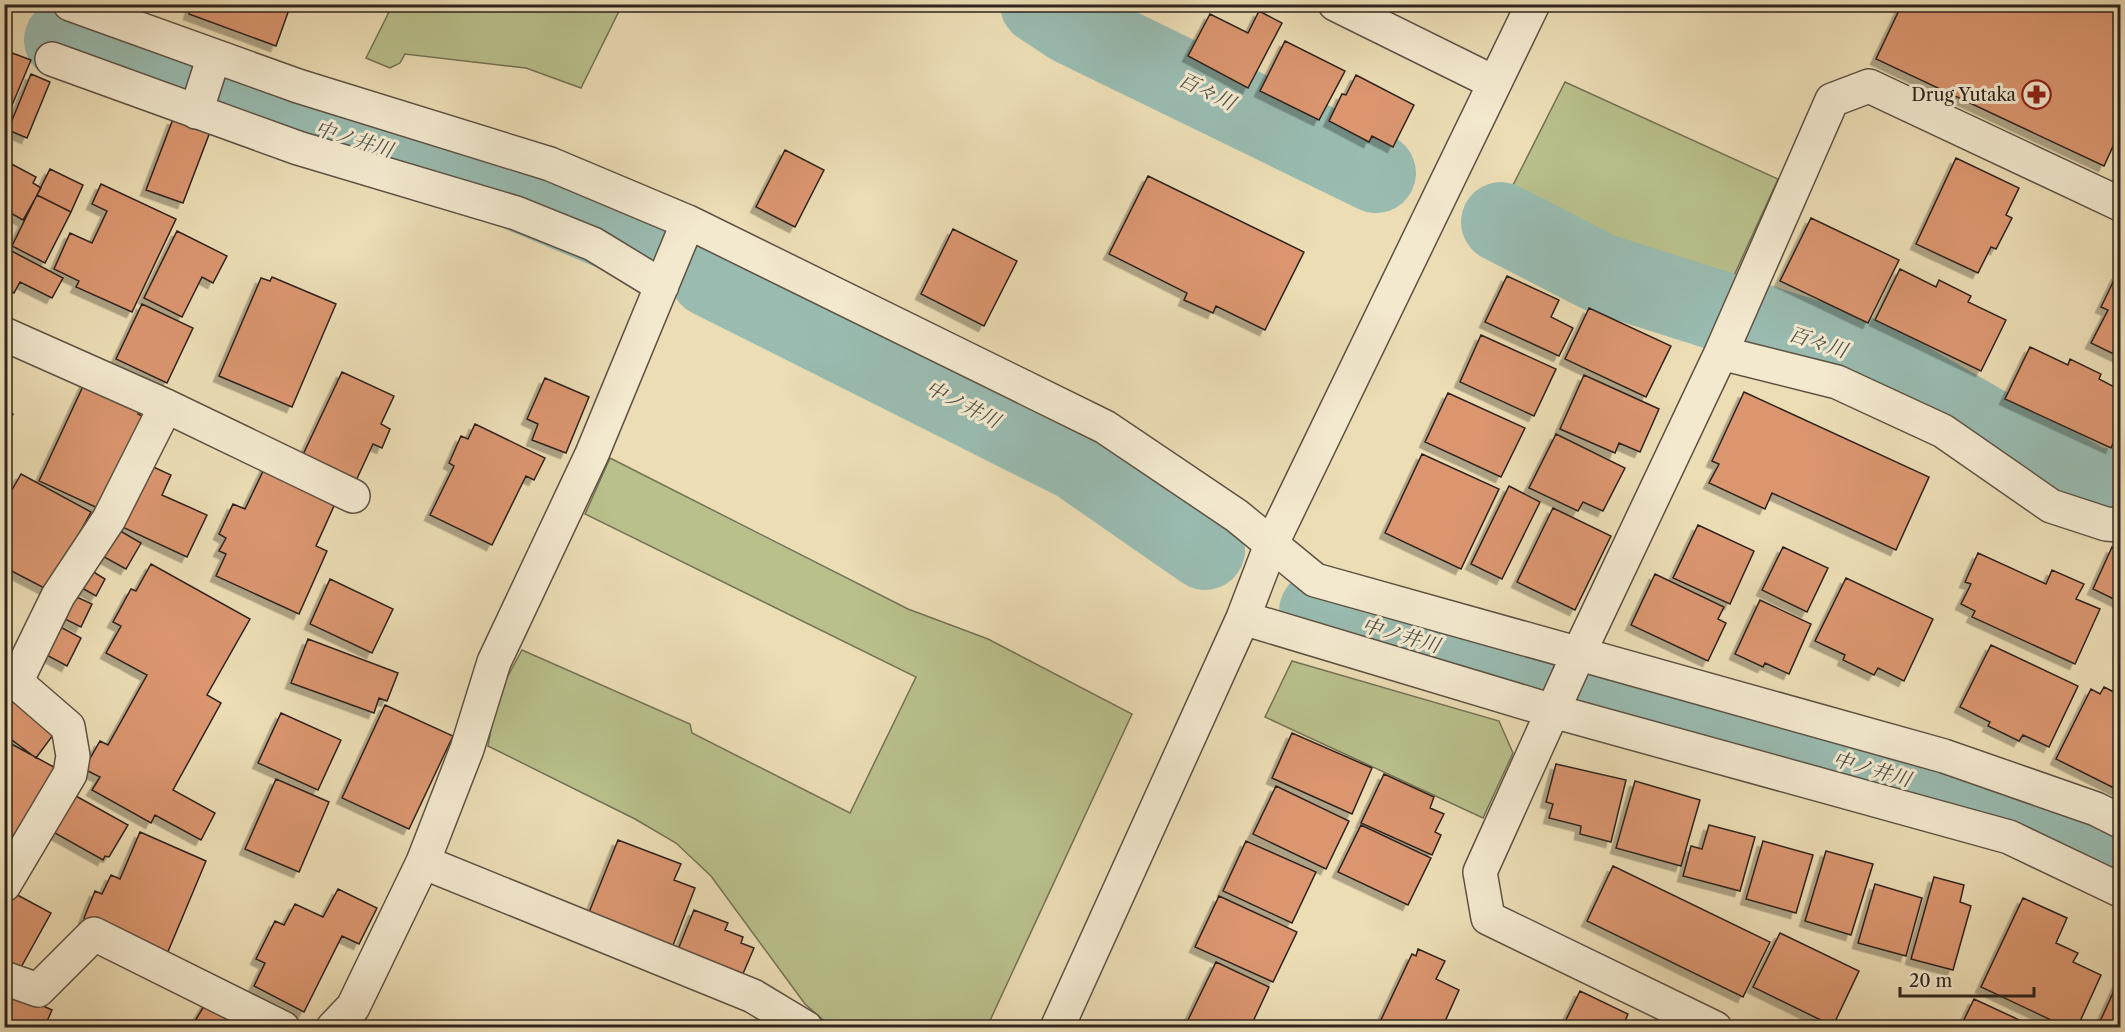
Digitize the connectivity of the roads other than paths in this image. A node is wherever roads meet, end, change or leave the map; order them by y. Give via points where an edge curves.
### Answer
1 (70, 4) edge
2 (1335, 4) edge
3 (1533, 4) edge
4 (52, 59) dead end
5 (1493, 82) junction
6 (205, 88) junction
7 (2121, 204) edge
8 (688, 222) junction
9 (662, 286) junction
10 (1731, 330) junction
11 (4, 334) edge
12 (166, 406) junction
13 (353, 496) dead end
14 (2121, 525) edge
15 (1271, 545) junction
16 (1243, 618) junction
17 (1578, 655) junction
18 (1553, 711) junction
19 (2121, 821) edge
20 (423, 862) junction
21 (4, 885) edge
22 (2121, 890) edge
23 (4, 978) edge
24 (284, 1028) edge
25 (333, 1028) edge
26 (806, 1028) edge
27 (1057, 1028) edge
28 (1715, 1028) edge

1 - 6 street
2 - 5 street
3 - 5 street
4 - 6 street
5 - 15 street
6 - 8 street via 298,86 550,164
6 - 9 street via 298,148 516,213 593,244
7 - 10 street via 1869,86 1832,100
8 - 9 street
8 - 15 street via 1105,427 1237,516
9 - 20 street via 592,454 494,663 467,749
10 - 14 street via 1943,431 2051,506
10 - 17 street
11 - 12 street
12 - 13 street
12 - 21 street via 109,519 58,596 16,682 68,727 73,756 70,774
15 - 16 street
15 - 17 street via 1315,580
16 - 18 street
16 - 27 street
17 - 18 street
17 - 19 street via 1944,756
18 - 22 street via 2009,837
18 - 28 street via 1480,872 1488,918
20 - 25 street via 353,1007
20 - 26 street via 753,996
23 - 24 street via 38,990 94,934

